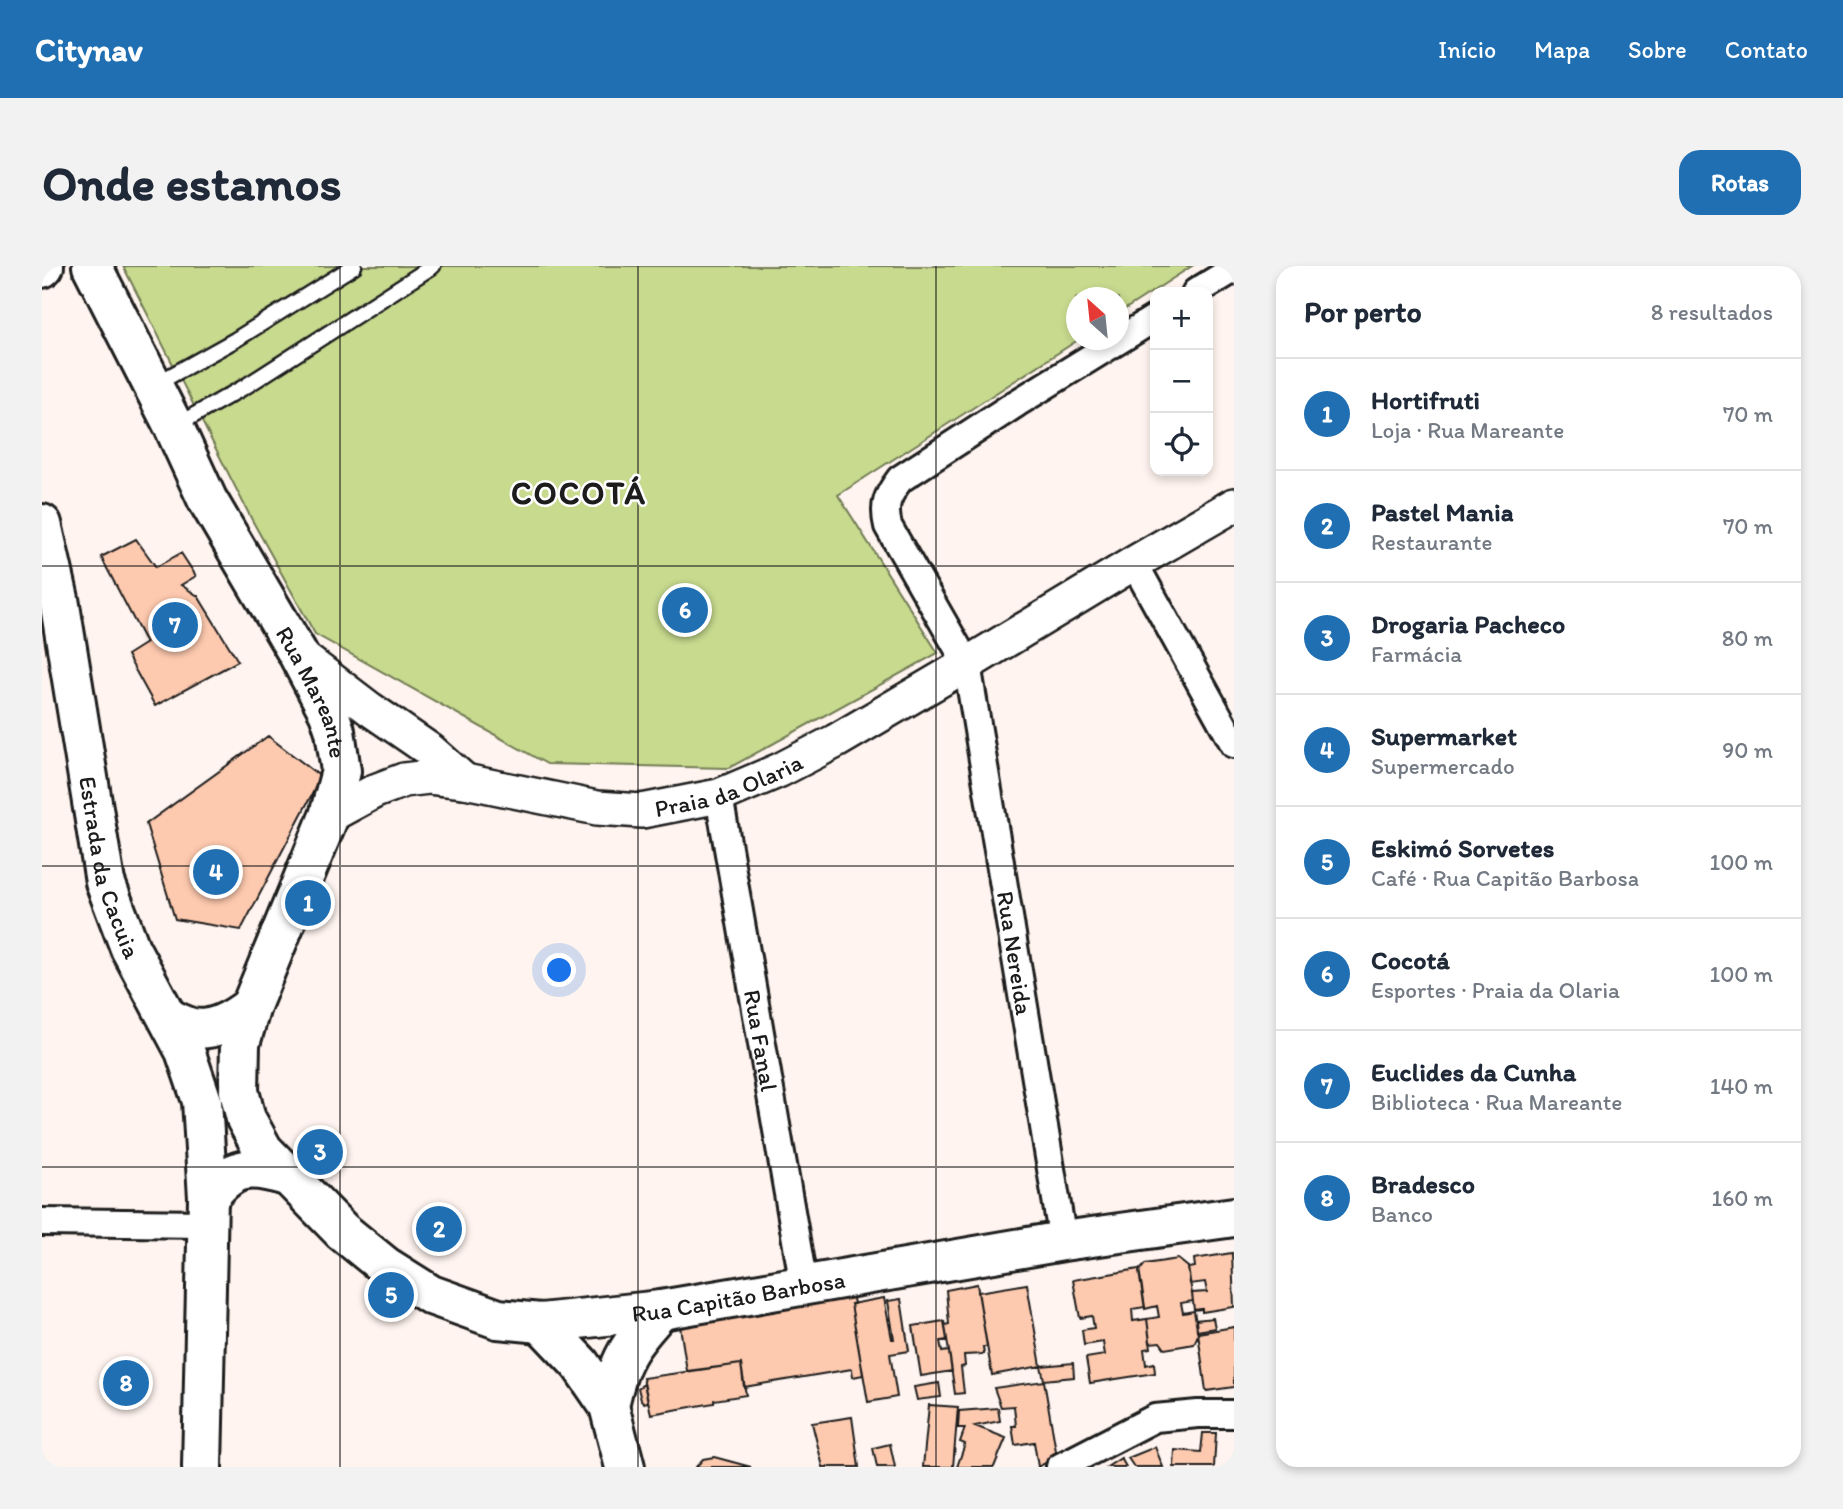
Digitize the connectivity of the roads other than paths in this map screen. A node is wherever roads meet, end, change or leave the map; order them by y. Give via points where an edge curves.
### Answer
1 (92, 266) edge
2 (354, 266) edge
3 (433, 266) edge
4 (1234, 269) edge
5 (1204, 287) edge
6 (1150, 321) edge
7 (152, 386) junction
8 (174, 427) junction
9 (1234, 505) edge
10 (42, 524) edge
11 (1134, 562) junction
12 (298, 654) junction
13 (967, 664) junction
14 (1234, 744) edge
15 (466, 781) junction
16 (719, 796) junction
17 (329, 816) junction
18 (251, 1006) junction
19 (168, 1018) junction
20 (287, 1176) junction
21 (207, 1211) junction
22 (1234, 1217) edge
23 (42, 1222) edge
24 (1063, 1241) junction
25 (804, 1286) junction
26 (661, 1310) junction
27 (541, 1323) junction
28 (609, 1406) junction
29 (1234, 1414) edge
30 (201, 1467) edge
31 (625, 1467) edge
32 (1060, 1467) edge

1 - 7 main road, Rua Mareante
2 - 7 lane
3 - 8 lane
4 - 5 street
6 - 13 street via 900,479 888,495 884,509 888,526
7 - 8 main road, Rua Mareante
8 - 12 main road, Rua Mareante via 219,520
9 - 11 street, Praia da Olaria
10 - 19 main road, Estrada da Cacuia via 59,599 105,882 130,948
11 - 13 street, Praia da Olaria
11 - 14 street
12 - 15 street, Praia da Olaria
12 - 17 main road, Rua Mareante via 329,713 340,752 341,771
13 - 16 street, Praia da Olaria via 836,741
13 - 24 street, Rua Nereida
15 - 16 street, Praia da Olaria via 597,808 642,811
15 - 17 street, Praia da Olaria via 404,780
16 - 25 street, Rua Fanal
17 - 18 main road, Rua Mareante
18 - 19 main road via 228,1021 203,1028
18 - 20 main road, Rua Mareante via 240,1044 239,1091 246,1119 263,1150
19 - 21 main road, Estrada da Cacuia via 202,1101
20 - 21 main road via 259,1168 238,1171 223,1180
20 - 27 main road, Rua Capitão Barbosa via 342,1231 431,1295 498,1319
21 - 23 street
21 - 30 main road, Estrada da Cacuia
22 - 24 main road, Rua Capitão Barbosa
24 - 25 main road, Rua Capitão Barbosa
25 - 26 main road, Rua Capitão Barbosa
26 - 27 main road, Rua Capitão Barbosa
26 - 28 main road via 625,1353
27 - 28 main road via 580,1364
28 - 31 main road
29 - 32 street via 1155,1418

